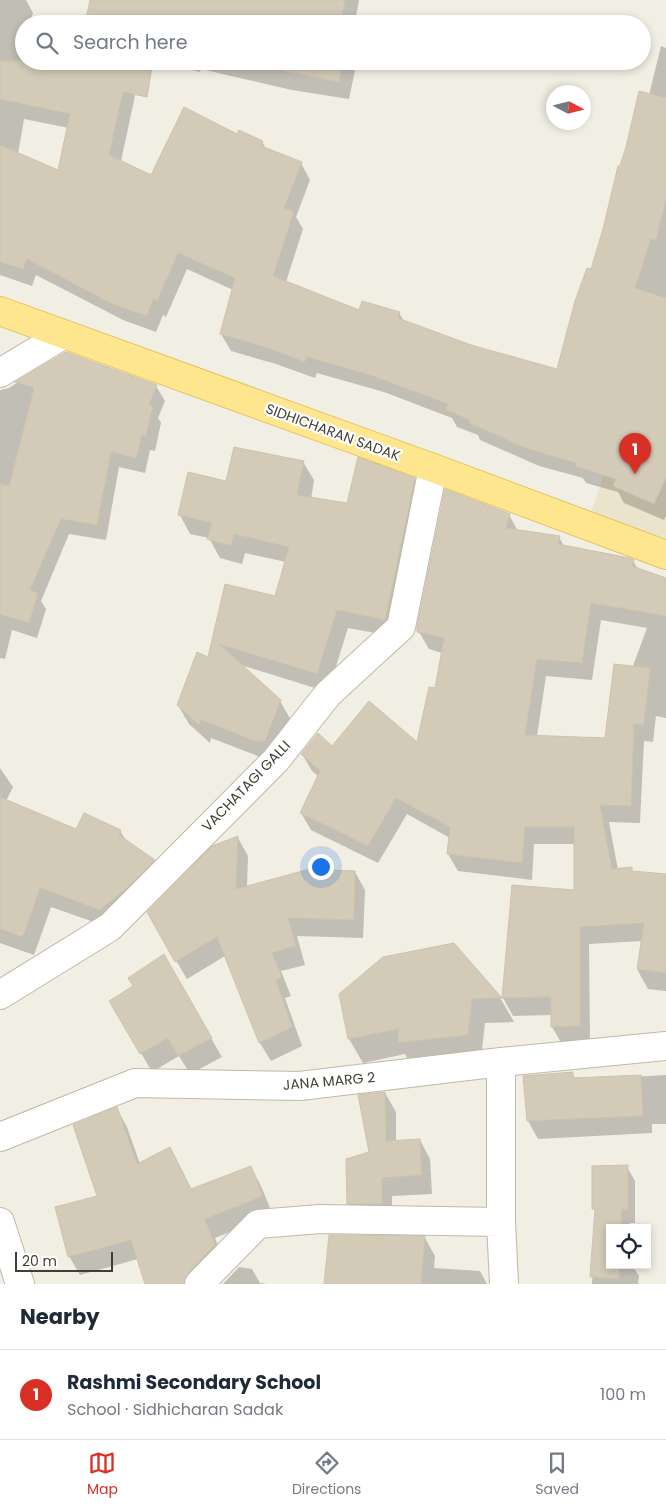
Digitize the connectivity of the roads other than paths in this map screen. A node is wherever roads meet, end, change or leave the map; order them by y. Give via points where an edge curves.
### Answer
1 (0, 311) edge
2 (63, 335) junction
3 (0, 373) edge
4 (433, 468) junction
5 (666, 555) edge
6 (0, 995) edge
7 (666, 1046) edge
8 (500, 1062) junction
9 (0, 1137) edge
10 (0, 1222) edge
11 (501, 1222) junction
12 (20, 1284) edge
13 (199, 1284) edge
14 (504, 1284) edge

1 - 2 main road, SIDHICHARAN SADAK
2 - 3 street
2 - 4 main road, SIDHICHARAN SADAK
4 - 5 main road, SIDHICHARAN SADAK
4 - 6 street, VACHATAGI GALLI via 401,628 328,694 276,760 110,927
7 - 8 street, JANA MARG 2
8 - 9 street, JANA MARG 2 via 300,1086 135,1083
8 - 11 street
10 - 12 street
11 - 13 street via 320,1219 258,1224
11 - 14 street

